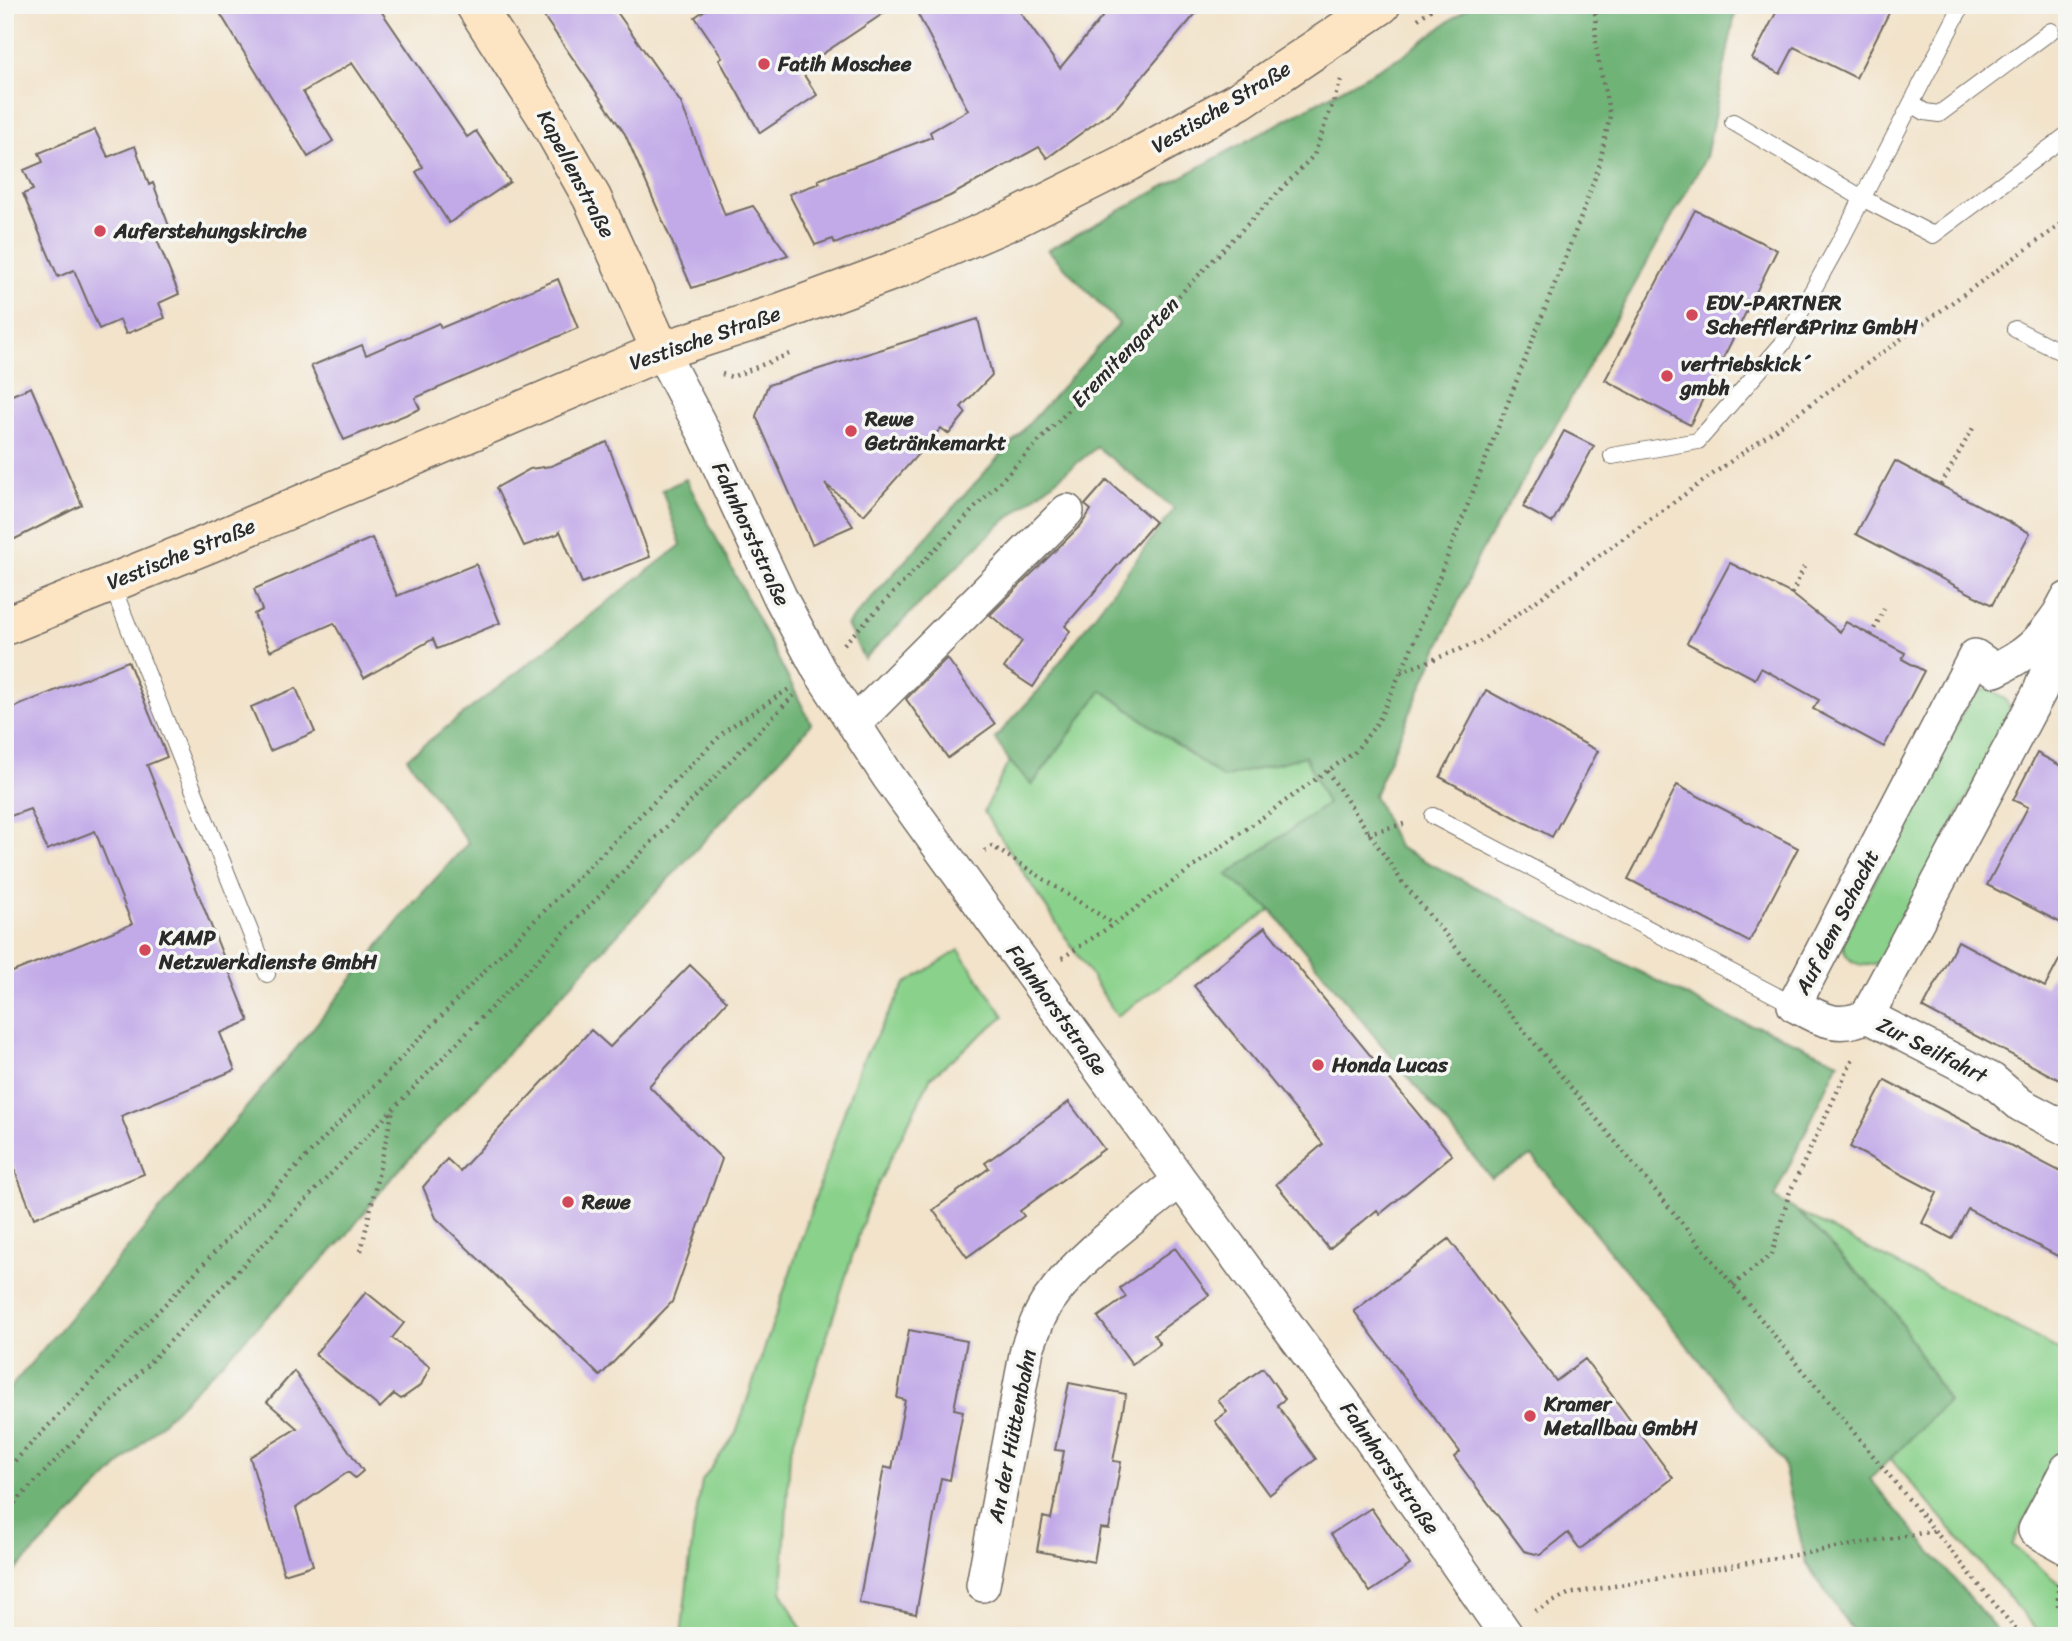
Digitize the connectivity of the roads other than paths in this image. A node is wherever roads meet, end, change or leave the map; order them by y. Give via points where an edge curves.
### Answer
1 (475, 5) edge
2 (1381, 5) edge
3 (1962, 5) edge
4 (2051, 31) dead end
5 (1912, 104) junction
6 (1733, 122) dead end
7 (2067, 135) edge
8 (1863, 198) junction
9 (2015, 328) dead end
10 (661, 351) junction
11 (2067, 355) edge
12 (1612, 456) dead end
13 (1067, 511) dead end
14 (110, 583) junction
15 (2063, 607) edge
16 (5, 626) edge
17 (2060, 660) edge
18 (854, 724) junction
19 (1433, 817) road end
20 (267, 974) dead end
21 (1794, 1005) junction
22 (1867, 1016) junction
23 (2067, 1129) edge
24 (1180, 1180) junction
25 (2067, 1469) edge
26 (2067, 1548) edge
27 (983, 1585) dead end
28 (1505, 1633) edge

1 - 10 street, Kapellenstraße via 581,178
2 - 10 street, Vestische Straße via 1240,100 1014,219 898,269
3 - 5 lane
4 - 5 lane via 1939,114
5 - 8 lane
6 - 8 lane
7 - 8 lane via 1933,235
8 - 12 lane via 1784,342 1698,441
9 - 11 lane
10 - 14 street, Vestische Straße
10 - 18 street, Fahnhorststraße via 780,597
13 - 18 street
14 - 16 street, Vestische Straße
14 - 20 lane
15 - 17 street, Auf dem Schacht
15 - 21 street, Auf dem Schacht via 2040,641 2021,657 1995,670 1975,656
17 - 22 street, Auf dem Schacht
18 - 24 street, Fahnhorststraße
19 - 21 lane
21 - 22 street, Auf dem Schacht via 1838,1024
22 - 23 street, Zur Seilfahrt via 1992,1080 2021,1105
24 - 27 street, An der Hüttenbahn via 1086,1258 1047,1302 1027,1349
24 - 28 street, Fahnhorststraße via 1362,1427
25 - 26 street via 2035,1530

